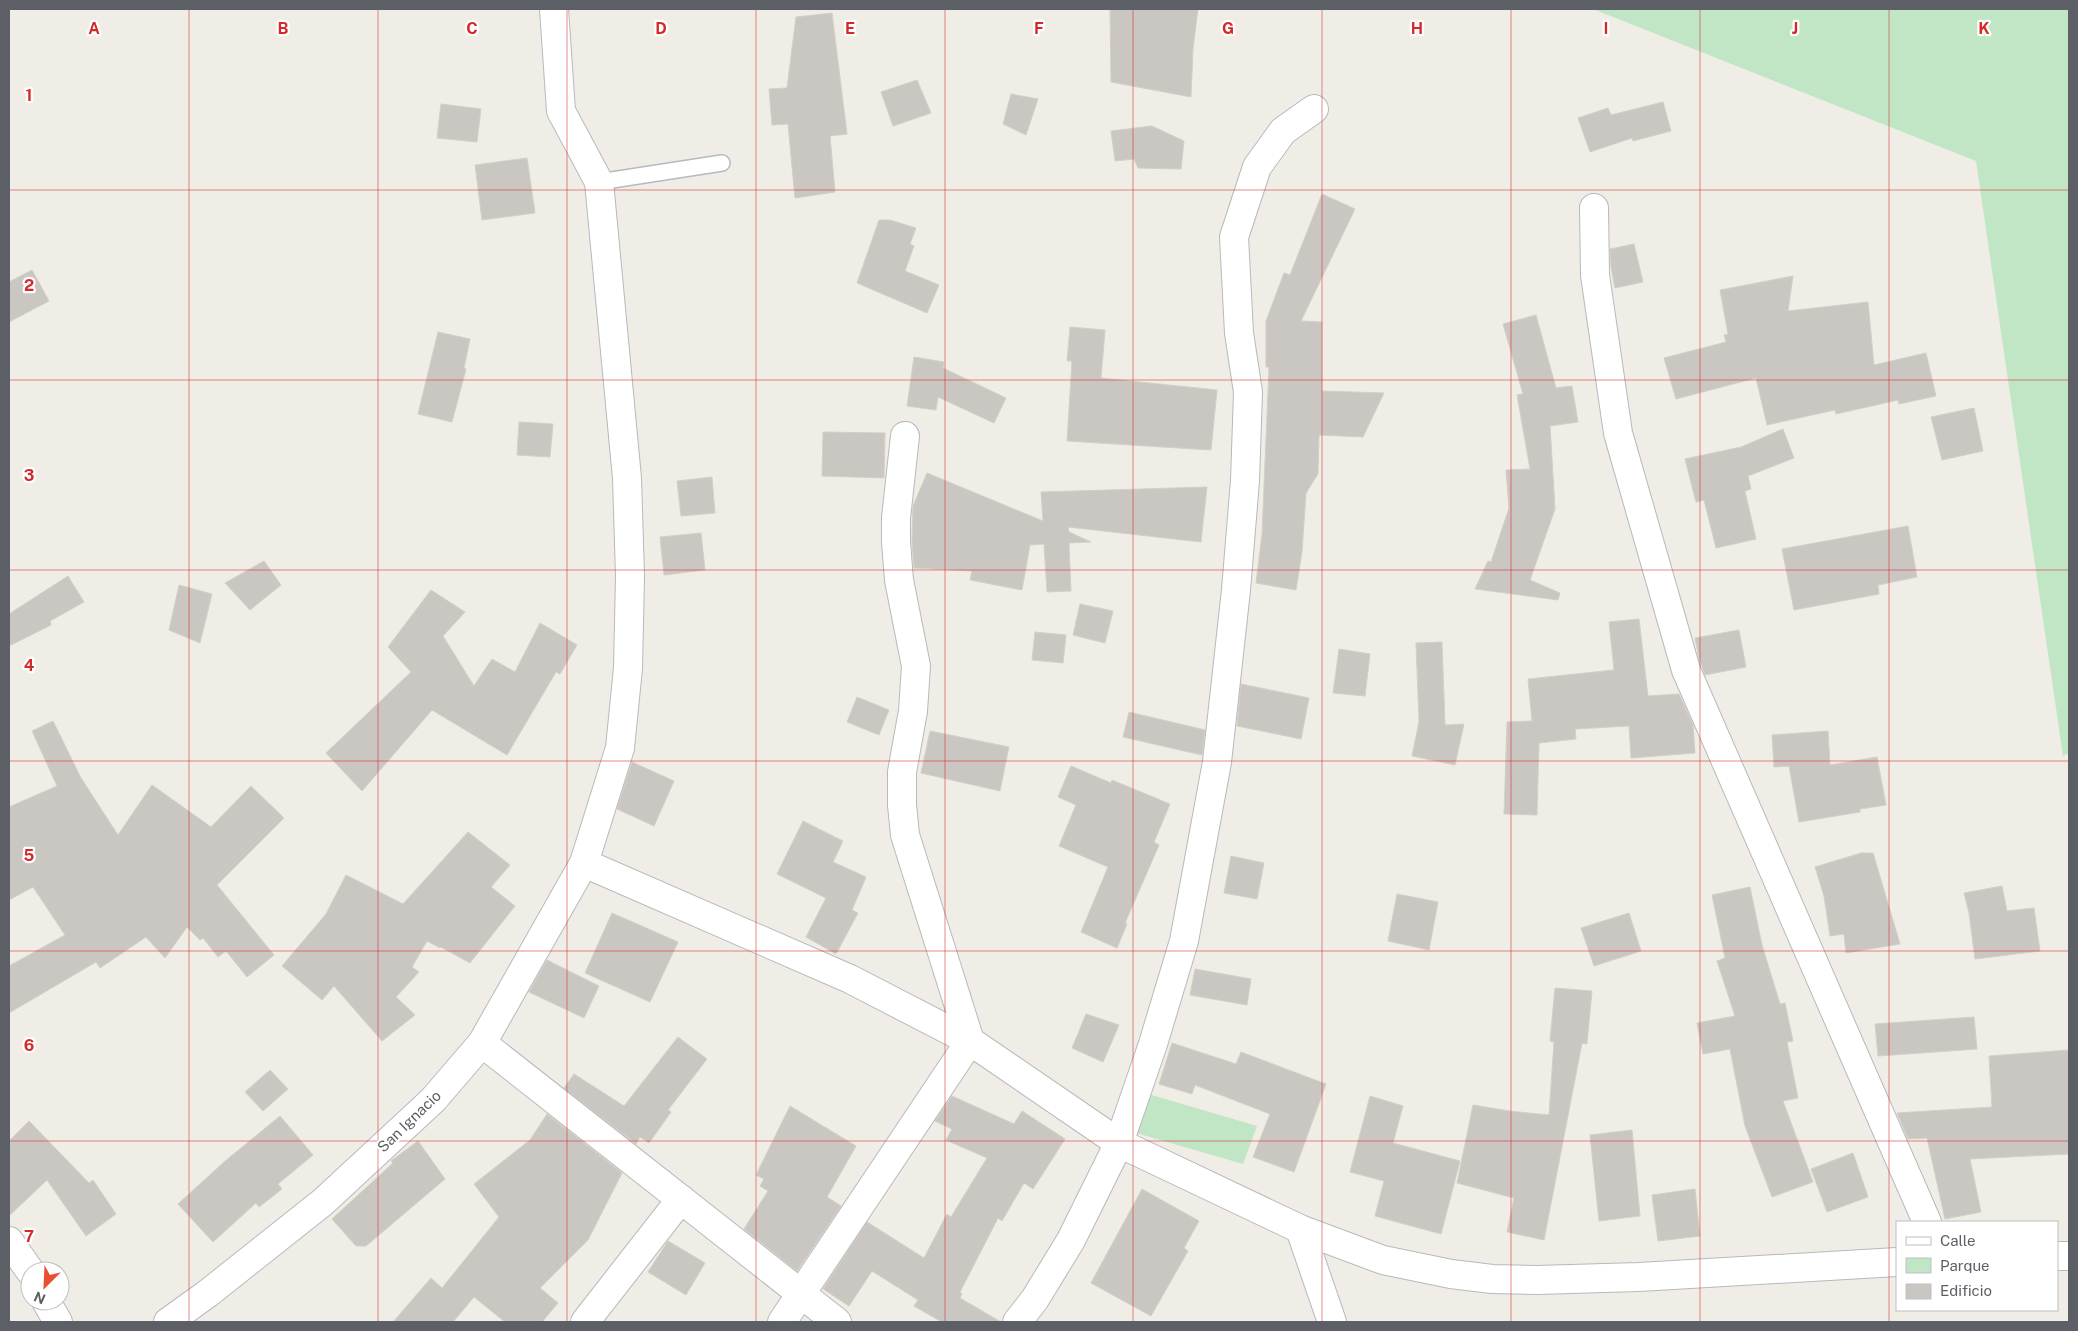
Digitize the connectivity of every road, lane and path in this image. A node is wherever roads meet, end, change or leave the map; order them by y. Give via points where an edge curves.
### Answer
1 (554, 9) edge
2 (1314, 108) dead end
3 (722, 163) dead end
4 (599, 182) junction
5 (1594, 208) dead end
6 (905, 436) dead end
7 (584, 863) junction
8 (970, 1040) junction
9 (482, 1043) junction
10 (1119, 1143) junction
11 (681, 1199) junction
12 (1927, 1221) edge
13 (1300, 1229) junction
14 (9, 1241) edge
15 (23, 1261) edge
16 (1896, 1262) edge
17 (801, 1295) junction
18 (52, 1311) edge
19 (58, 1322) edge
20 (168, 1322) edge
21 (585, 1322) edge
22 (782, 1322) edge
23 (837, 1322) edge
24 (1017, 1322) edge
25 (1332, 1322) edge

1 - 4 street via 562,111
2 - 10 street via 1283,131 1257,167 1234,237 1239,333 1248,392 1236,590 1217,762 1184,942
3 - 4 lane
4 - 7 street, San Ignacio via 627,478 629,659 620,748
5 - 12 street via 1595,275 1618,433 1686,670
6 - 8 street via 896,542 900,588 916,666 913,711 902,772 905,834
7 - 8 street via 850,979
7 - 9 street, San Ignacio
8 - 10 street
8 - 17 street
9 - 11 street
9 - 20 street, San Ignacio via 433,1100 323,1202
10 - 13 street
10 - 24 street via 1072,1240
11 - 17 street
11 - 21 street
13 - 16 street via 1383,1260 1492,1279 1638,1277
13 - 25 street
14 - 15 street
17 - 22 street
17 - 23 street
18 - 19 street

